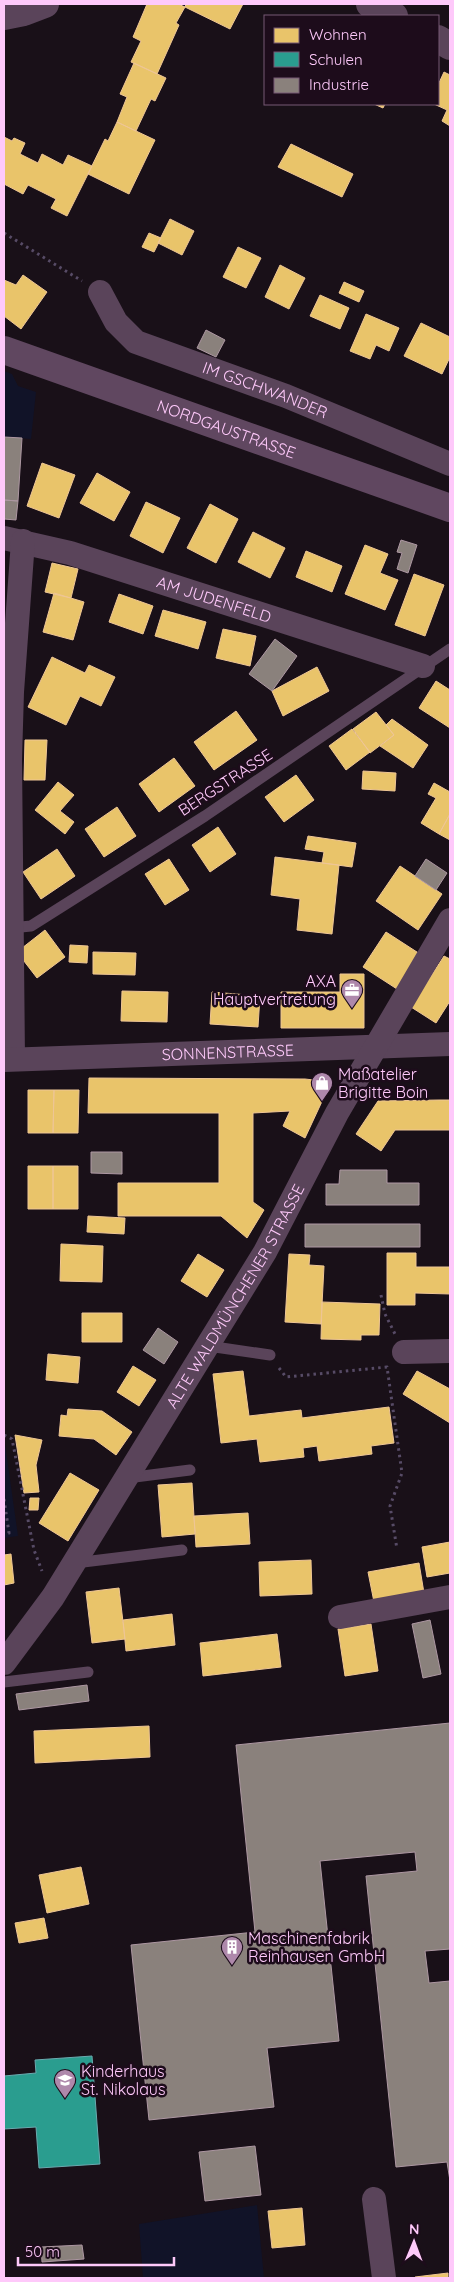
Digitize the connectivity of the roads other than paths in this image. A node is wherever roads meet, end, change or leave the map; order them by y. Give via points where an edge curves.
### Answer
1 (44, 4) edge
2 (370, 4) edge
3 (392, 15) edge
4 (4, 16) edge
5 (439, 40) edge
6 (450, 46) edge
7 (100, 292) road end
8 (4, 350) edge
9 (450, 464) edge
10 (450, 508) edge
11 (13, 540) edge
12 (450, 649) edge
13 (423, 666) junction
14 (7, 759) edge
15 (450, 920) edge
16 (8, 924) edge
17 (450, 1044) edge
18 (375, 1047) junction
19 (8, 1060) edge
20 (208, 1346) junction
21 (450, 1351) edge
22 (404, 1352) road end
23 (270, 1355) road end
24 (190, 1470) dead end
25 (127, 1478) junction
26 (182, 1550) dead end
27 (74, 1563) junction
28 (450, 1597) edge
29 (340, 1617) dead end
30 (4, 1663) edge
31 (88, 1672) dead end
32 (4, 1682) edge
33 (374, 2199) dead end
34 (384, 2278) edge

1 - 4 street
2 - 3 street
5 - 6 street
7 - 9 street, IM GSCHWANDER via 116,322 136,342 286,396
8 - 10 main road, NORDGAUSTRASSE
11 - 13 street, AM JUDENFELD via 70,553
11 - 14 street via 12,692
12 - 13 lane, BERGSTRASSE
13 - 16 lane, BERGSTRASSE via 351,719 31,926
14 - 16 street
15 - 18 street, ALTE WALDMÜNCHENER STRASSE
16 - 19 street
17 - 18 street, SONNENSTRASSE
18 - 19 street, SONNENSTRASSE
18 - 20 street, ALTE WALDMÜNCHENER STRASSE via 265,1252
20 - 23 lane
20 - 25 street, ALTE WALDMÜNCHENER STRASSE
21 - 22 street
24 - 25 lane
25 - 27 street, ALTE WALDMÜNCHENER STRASSE
26 - 27 lane
27 - 30 street, ALTE WALDMÜNCHENER STRASSE
28 - 29 street
31 - 32 lane
33 - 34 street

